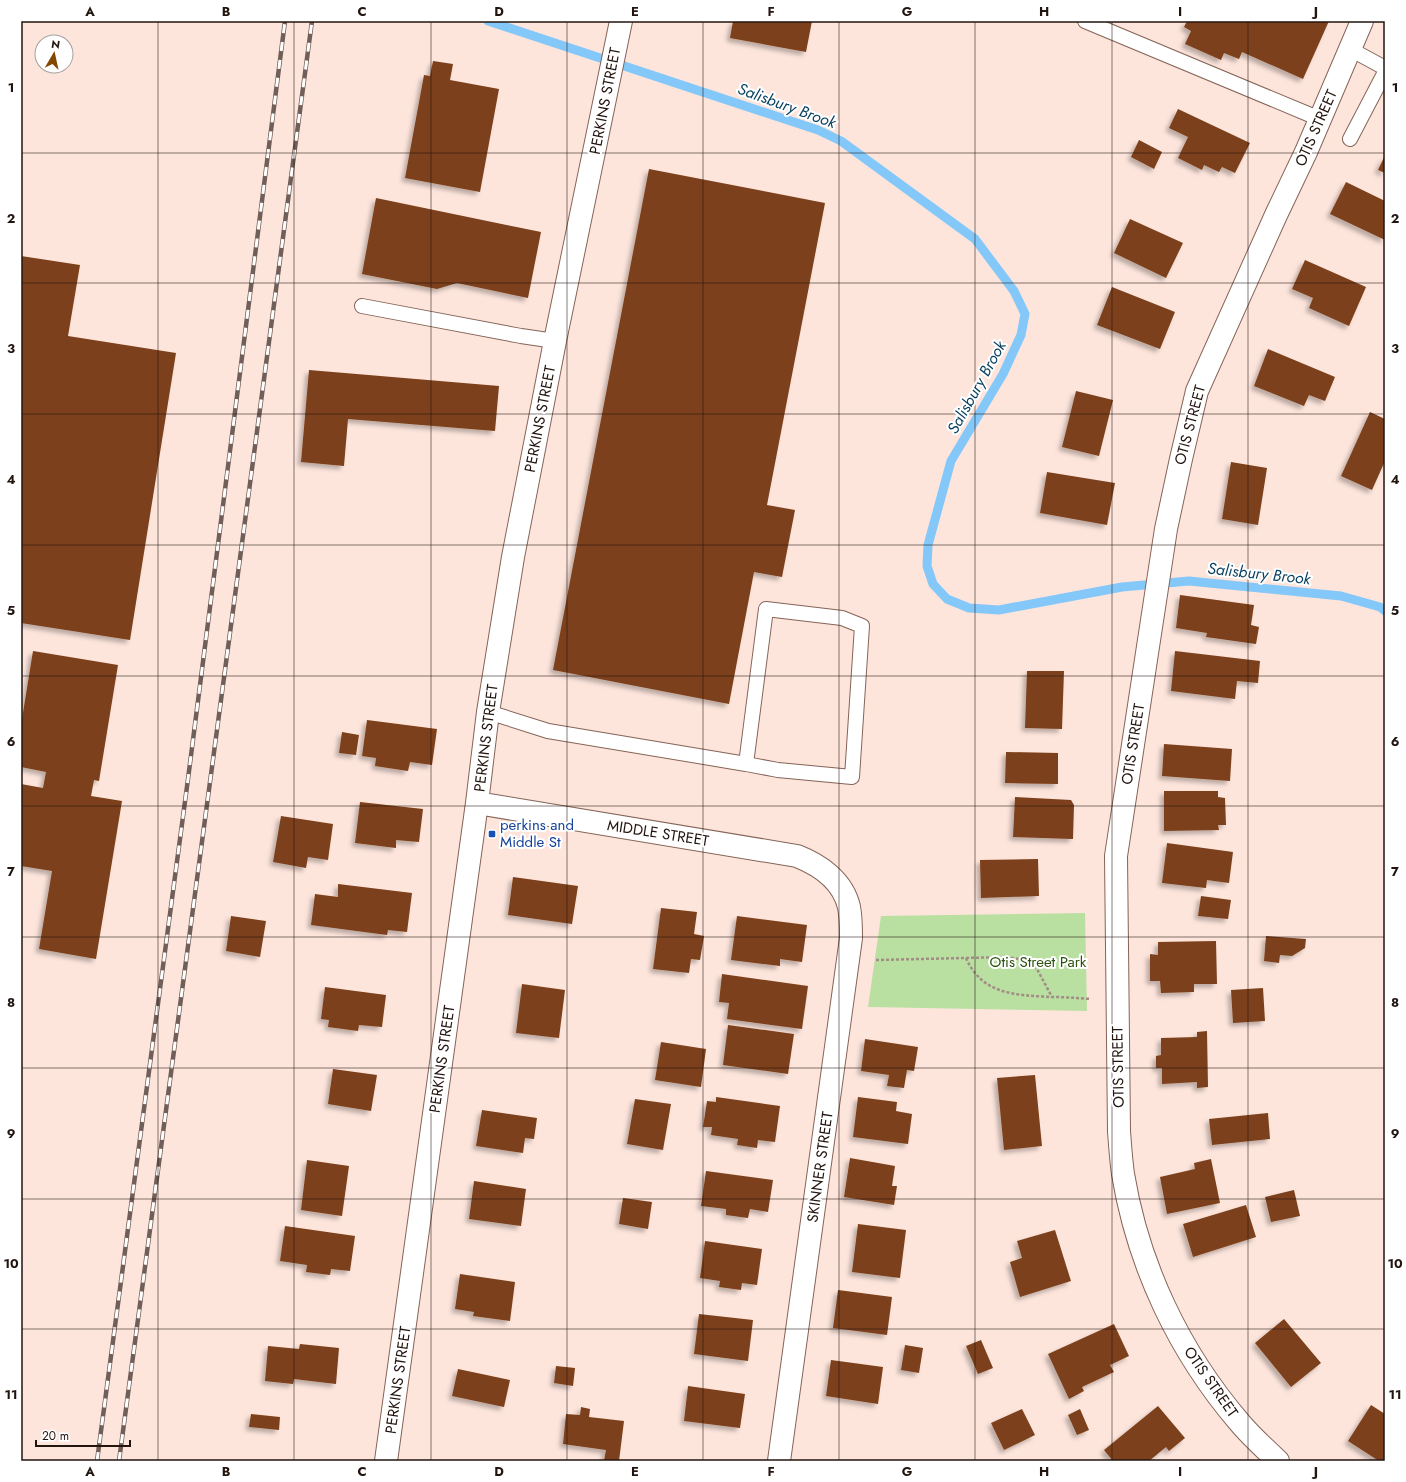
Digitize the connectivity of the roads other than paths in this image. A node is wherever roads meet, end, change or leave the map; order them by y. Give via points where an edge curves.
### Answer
1 (1085, 21) edge
2 (1362, 21) edge
3 (619, 30) edge
4 (1350, 49) junction
5 (1385, 68) edge
6 (1385, 72) edge
7 (1320, 120) junction
8 (1350, 138) dead end
9 (362, 306) dead end
10 (555, 341) junction
11 (488, 712) junction
12 (746, 764) junction
13 (477, 803) junction
14 (832, 878) joint
15 (386, 1461) edge
16 (779, 1461) edge
17 (1278, 1461) edge

1 - 7 lane
2 - 4 street, OTIS STREET
3 - 10 street, PERKINS STREET
4 - 5 lane
4 - 7 street, OTIS STREET
6 - 8 lane
7 - 17 street, OTIS STREET via 1197,391 1162,556 1116,856 1119,1131 1123,1172 1131,1212 1142,1251 1163,1303 1193,1359 1240,1423
9 - 10 lane
10 - 11 street, PERKINS STREET via 513,557
11 - 12 lane via 548,730
11 - 13 street, PERKINS STREET
12 - 12 lane via 766,609 842,618 862,626 852,777 778,770
13 - 14 street, MIDDLE STREET via 781,852 811,861
13 - 15 street, PERKINS STREET
14 - 16 street, SKINNER STREET via 843,891 849,906 851,938

